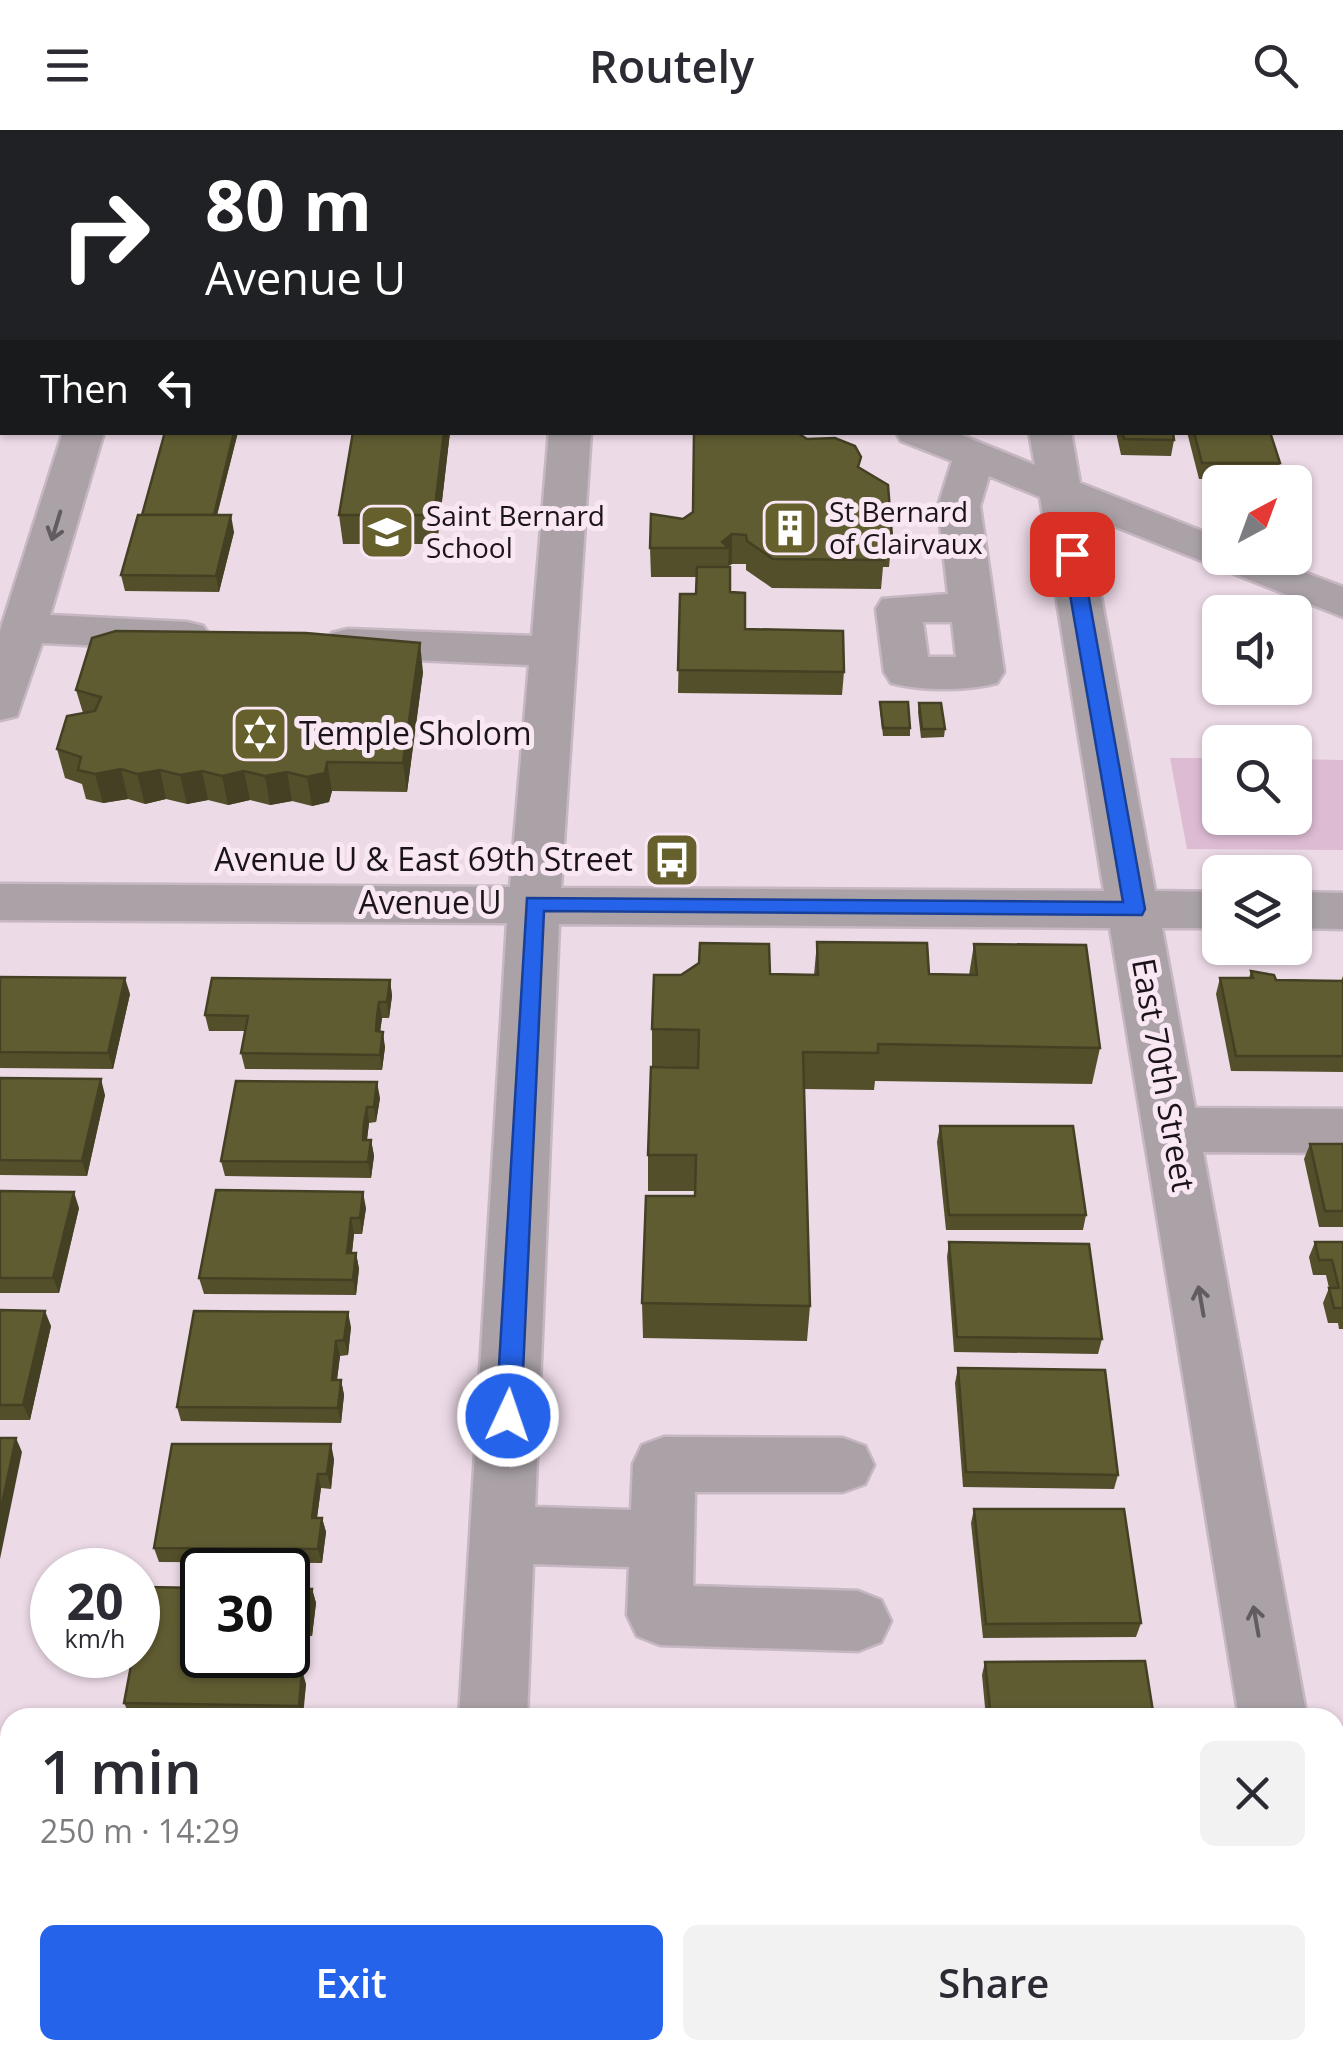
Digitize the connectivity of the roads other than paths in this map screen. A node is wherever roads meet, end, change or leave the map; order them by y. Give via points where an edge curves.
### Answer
1 (83, 435) edge
2 (570, 435) edge
3 (923, 435) edge
4 (1051, 435) edge
5 (974, 456) junction
6 (1061, 490) junction
7 (1202, 547) edge
8 (1272, 575) edge
9 (1343, 603) edge
10 (973, 607) dead end
11 (26, 628) junction
12 (226, 638) edge
13 (303, 641) edge
14 (552, 650) junction
15 (0, 705) edge
16 (0, 902) edge
17 (534, 903) junction
18 (1134, 909) junction
19 (1202, 910) edge
20 (1312, 910) edge
21 (1343, 911) edge
22 (1172, 1130) junction
23 (1343, 1131) edge
24 (844, 1465) dead end
25 (502, 1535) junction
26 (660, 1539) junction
27 (858, 1621) dead end
28 (494, 1708) edge
29 (1271, 1708) edge

1 -> 11 street
2 - 14 street
3 - 5 street
4 - 6 street, East 70th Street
5 - 6 street
5 - 10 street via 959,506
6 - 7 street
6 - 18 street, East 70th Street
8 - 9 street
11 - 12 street
11 - 15 street
13 - 14 street
14 - 17 street
16 - 17 street, Avenue U
17 - 18 street, Avenue U
17 - 25 street
18 - 19 street, Avenue U
18 - 22 street, East 70th Street
20 - 21 street
22 - 23 street
29 -> 22 street, East 70th Street
24 - 26 street via 664,1464
25 - 26 street
25 - 28 street
26 - 27 street via 660,1615

